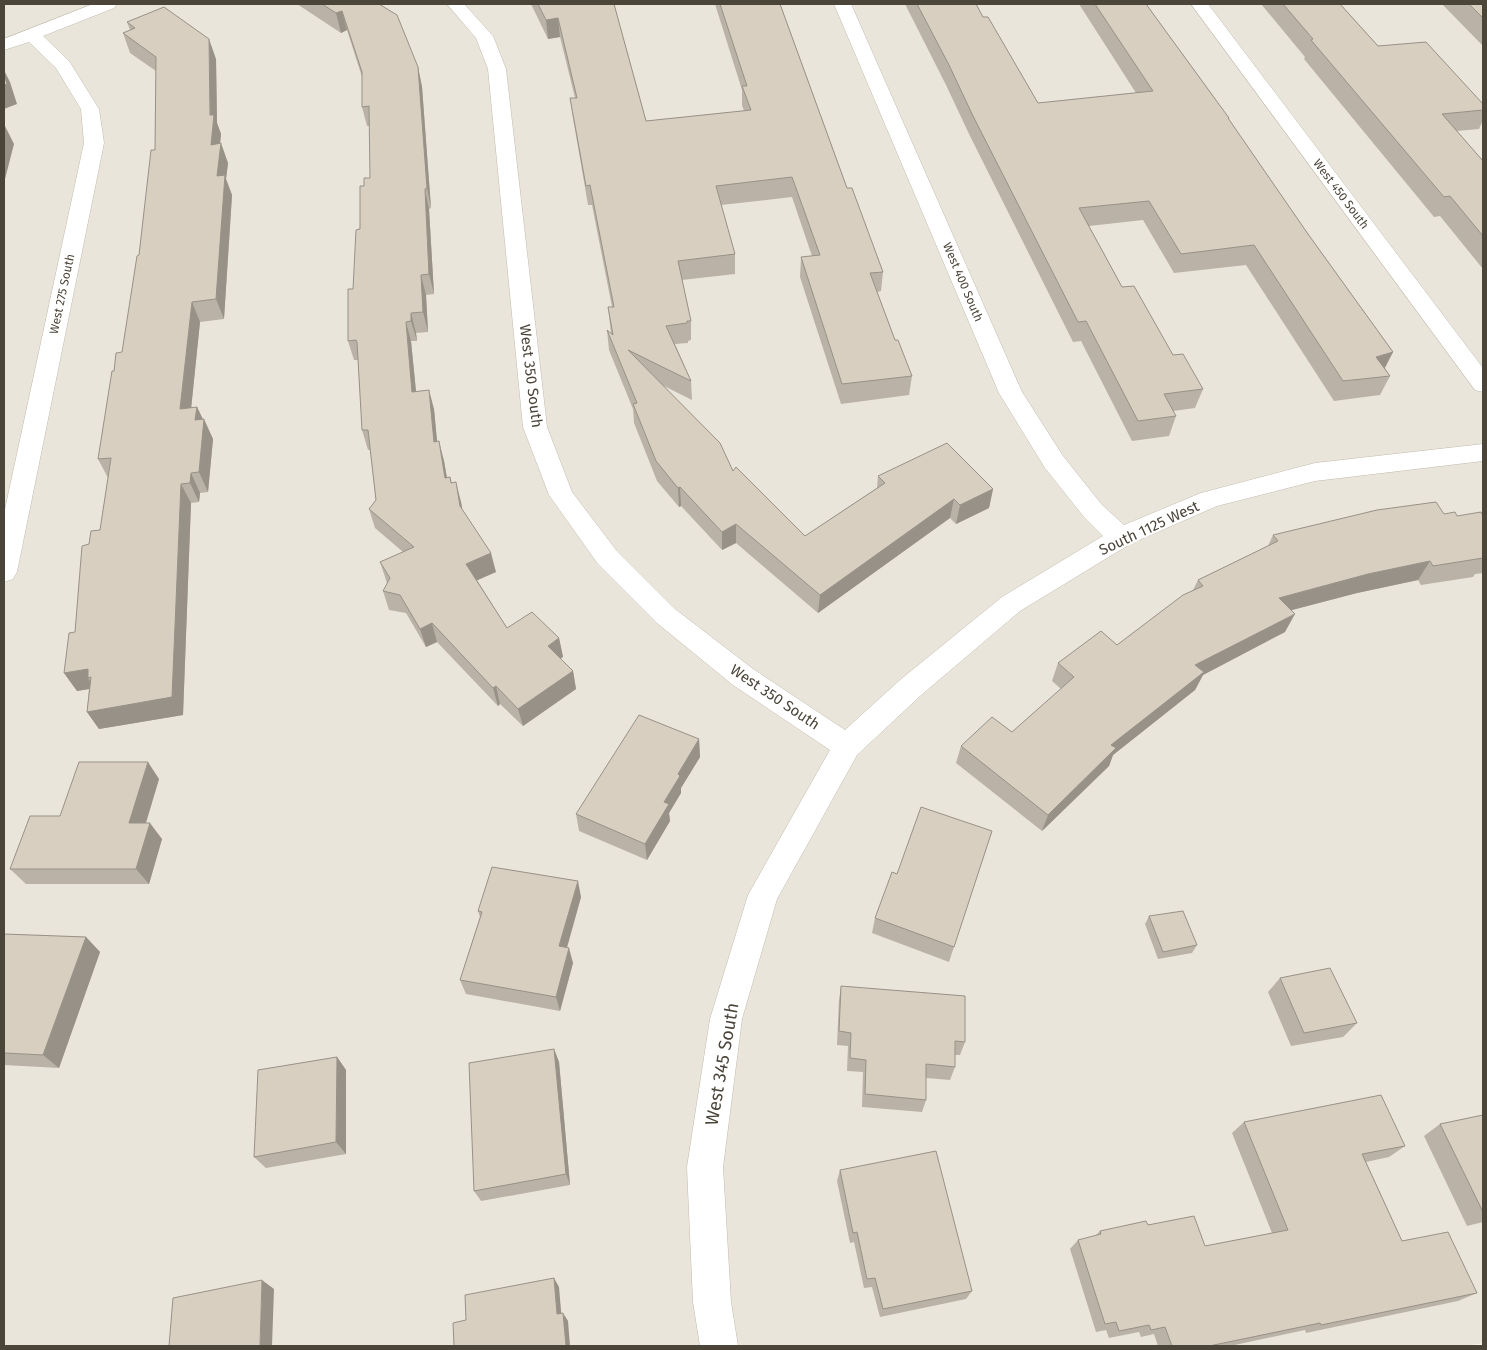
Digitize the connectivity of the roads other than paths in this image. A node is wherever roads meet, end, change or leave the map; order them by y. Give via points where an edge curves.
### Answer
1 (108, 4) edge
2 (455, 4) edge
3 (842, 4) edge
4 (1199, 4) edge
5 (31, 34) junction
6 (4, 45) edge
7 (1483, 384) edge
8 (1483, 452) edge
9 (1121, 538) junction
10 (4, 572) edge
11 (847, 746) junction
12 (719, 1346) edge

1 - 5 street
2 - 11 street, West 350 South via 484,36 497,69 535,427 561,496 607,557 666,616 743,678
3 - 9 street, West 400 South via 1011,393 1054,462 1093,511
4 - 7 street, West 450 South
5 - 6 street
5 - 10 street, West 275 South via 64,65 90,109 94,143
8 - 9 street, South 1125 West via 1315,472 1210,499
9 - 11 street, South 1125 West via 1011,604 910,688
11 - 12 street, West 345 South via 763,894 726,1019 705,1167 712,1302

